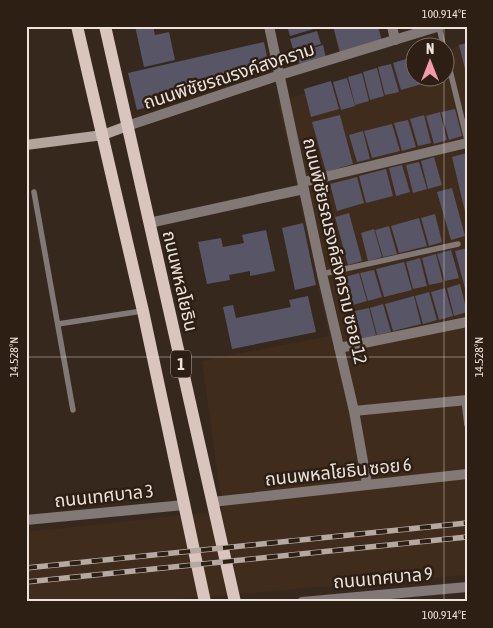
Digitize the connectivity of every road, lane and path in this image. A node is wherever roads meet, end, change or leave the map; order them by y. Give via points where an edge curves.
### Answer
1 (77, 26) edge
2 (105, 26) edge
3 (269, 26) edge
4 (392, 26) edge
5 (439, 26) edge
6 (396, 40) junction
7 (280, 75) junction
8 (454, 88) edge
9 (127, 126) junction
10 (103, 135) junction
11 (467, 140) edge
12 (467, 144) edge
13 (26, 145) edge
14 (304, 186) junction
15 (34, 192) dead end
16 (149, 223) junction
17 (458, 244) dead end
18 (322, 274) junction
19 (143, 311) junction
20 (467, 322) edge
21 (58, 324) junction
22 (340, 348) junction
23 (465, 400) edge
24 (73, 410) dead end
25 (354, 411) junction
26 (467, 425) edge
27 (467, 474) edge
28 (367, 484) junction
29 (212, 502) junction
30 (184, 505) junction
31 (26, 520) edge
32 (467, 587) edge
33 (205, 602) edge
34 (236, 602) edge
35 (302, 602) edge

1 - 10 main road, 1
2 - 9 main road, ถนนพหลโยธิน / 1
3 - 7 street, ถนนพิชัยรณรงค์สงคราม ซอย 12
4 - 6 street
5 - 6 street, ถนนพิชัยรณรงค์สงคราม
6 - 7 street, ถนนพิชัยรณรงค์สงคราม
7 - 9 street, ถนนพิชัยรณรงค์สงคราม
7 - 14 street, ถนนพิชัยรณรงค์สงคราม ซอย 12
8 - 11 lane
9 - 10 main road, ถนนพิชัยรณรงค์สงคราม
9 - 16 main road, ถนนพหลโยธิน / 1
10 - 13 main road, ถนนพิชัยรณรงค์สงคราม
10 - 19 main road, 1
12 - 14 street
14 - 16 street
14 - 18 street, ถนนพิชัยรณรงค์สงคราม ซอย 12
15 - 21 lane
16 - 29 main road, ถนนพหลโยธิน / 1
17 - 18 lane
18 - 22 street, ถนนพิชัยรณรงค์สงคราม ซอย 12
19 - 21 lane
19 - 30 main road, 1
20 - 22 street
21 - 24 lane
22 - 25 street, ถนนพิชัยรณรงค์สงคราม ซอย 12
23 - 25 street
23 - 26 lane
25 - 28 street, ถนนพิชัยรณรงค์สงคราม ซอย 12
27 - 28 street, ถนนพหลโยธิน ซอย 6
28 - 29 street, ถนนพหลโยธิน ซอย 6
29 - 34 main road, ถนนพหลโยธิน / 1
30 - 31 street, ถนนเทศบาล 3
30 - 33 main road, 1
32 - 35 street, ถนนเทศบาล 9

